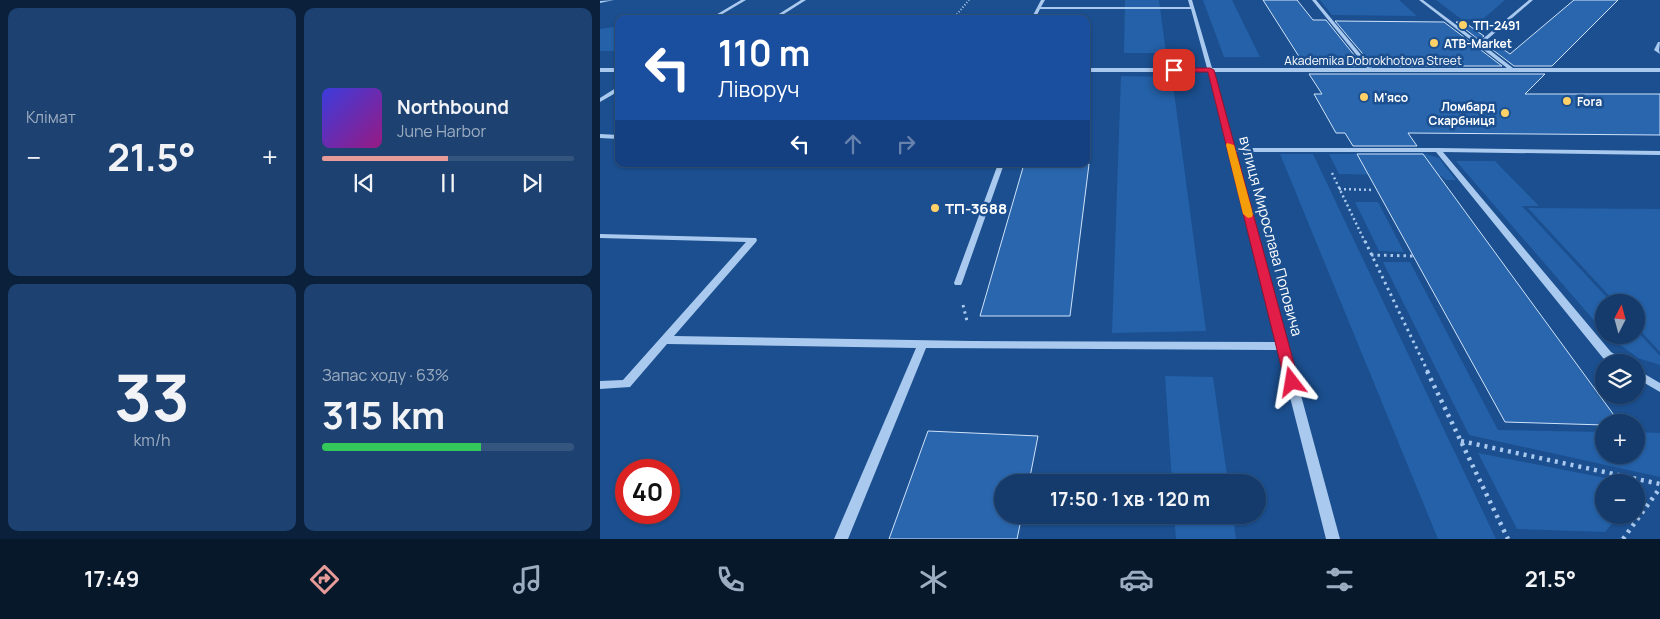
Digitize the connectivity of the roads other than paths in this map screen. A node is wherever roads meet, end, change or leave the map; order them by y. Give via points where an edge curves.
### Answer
1 (612, 0) edge
2 (744, 0) edge
3 (804, 0) edge
4 (1043, 0) edge
5 (1190, 0) edge
6 (1314, 0) edge
7 (1421, 0) edge
8 (1531, 0) edge
9 (600, 2) edge
10 (1038, 8) junction
11 (1192, 8) junction
12 (718, 15) edge
13 (780, 15) edge
14 (1034, 15) edge
15 (1660, 43) edge
16 (1479, 44) junction
17 (1660, 53) edge
18 (615, 69) edge
19 (600, 70) edge
20 (1090, 70) edge
21 (1210, 70) junction
22 (1371, 70) junction
23 (1512, 70) junction
24 (1660, 70) edge
25 (615, 91) edge
26 (600, 100) edge
27 (600, 136) edge
28 (615, 136) edge
29 (1231, 150) junction
30 (1438, 150) junction
31 (1656, 153) edge
32 (1660, 159) edge
33 (1000, 167) edge
34 (600, 236) edge
35 (958, 283) road end
36 (666, 340) junction
37 (922, 345) junction
38 (1282, 346) junction
39 (1606, 354) edge
40 (1645, 379) edge
41 (600, 385) edge
42 (1660, 388) edge
43 (840, 539) edge
44 (1333, 539) edge

1 - 9 street
2 - 12 street
3 - 13 street
4 - 10 street
5 - 11 street, вулиця Мирослава Поповича
6 - 22 street
7 - 16 street
8 - 16 street
10 - 11 street
10 - 14 street
11 - 21 street, вулиця Мирослава Поповича
15 - 17 street via 1656,50
16 - 23 street
18 - 19 street
20 - 21 street, Akademika Dobrokhotova Street
21 - 22 street, Akademika Dobrokhotova Street
21 - 29 street, вулиця Мирослава Поповича
22 - 23 street, Akademika Dobrokhotova Street
23 - 24 street, Akademika Dobrokhotova Street
25 - 26 street
27 - 28 street
29 - 30 street
29 - 38 street, вулиця Мирослава Поповича
30 - 31 street
30 - 39 street
31 - 32 street
33 - 35 street
34 - 36 street via 754,240
36 - 37 street
36 - 41 street via 626,384
37 - 38 street
37 - 43 street
38 - 44 street, вулиця Мирослава Поповича
40 - 42 street

